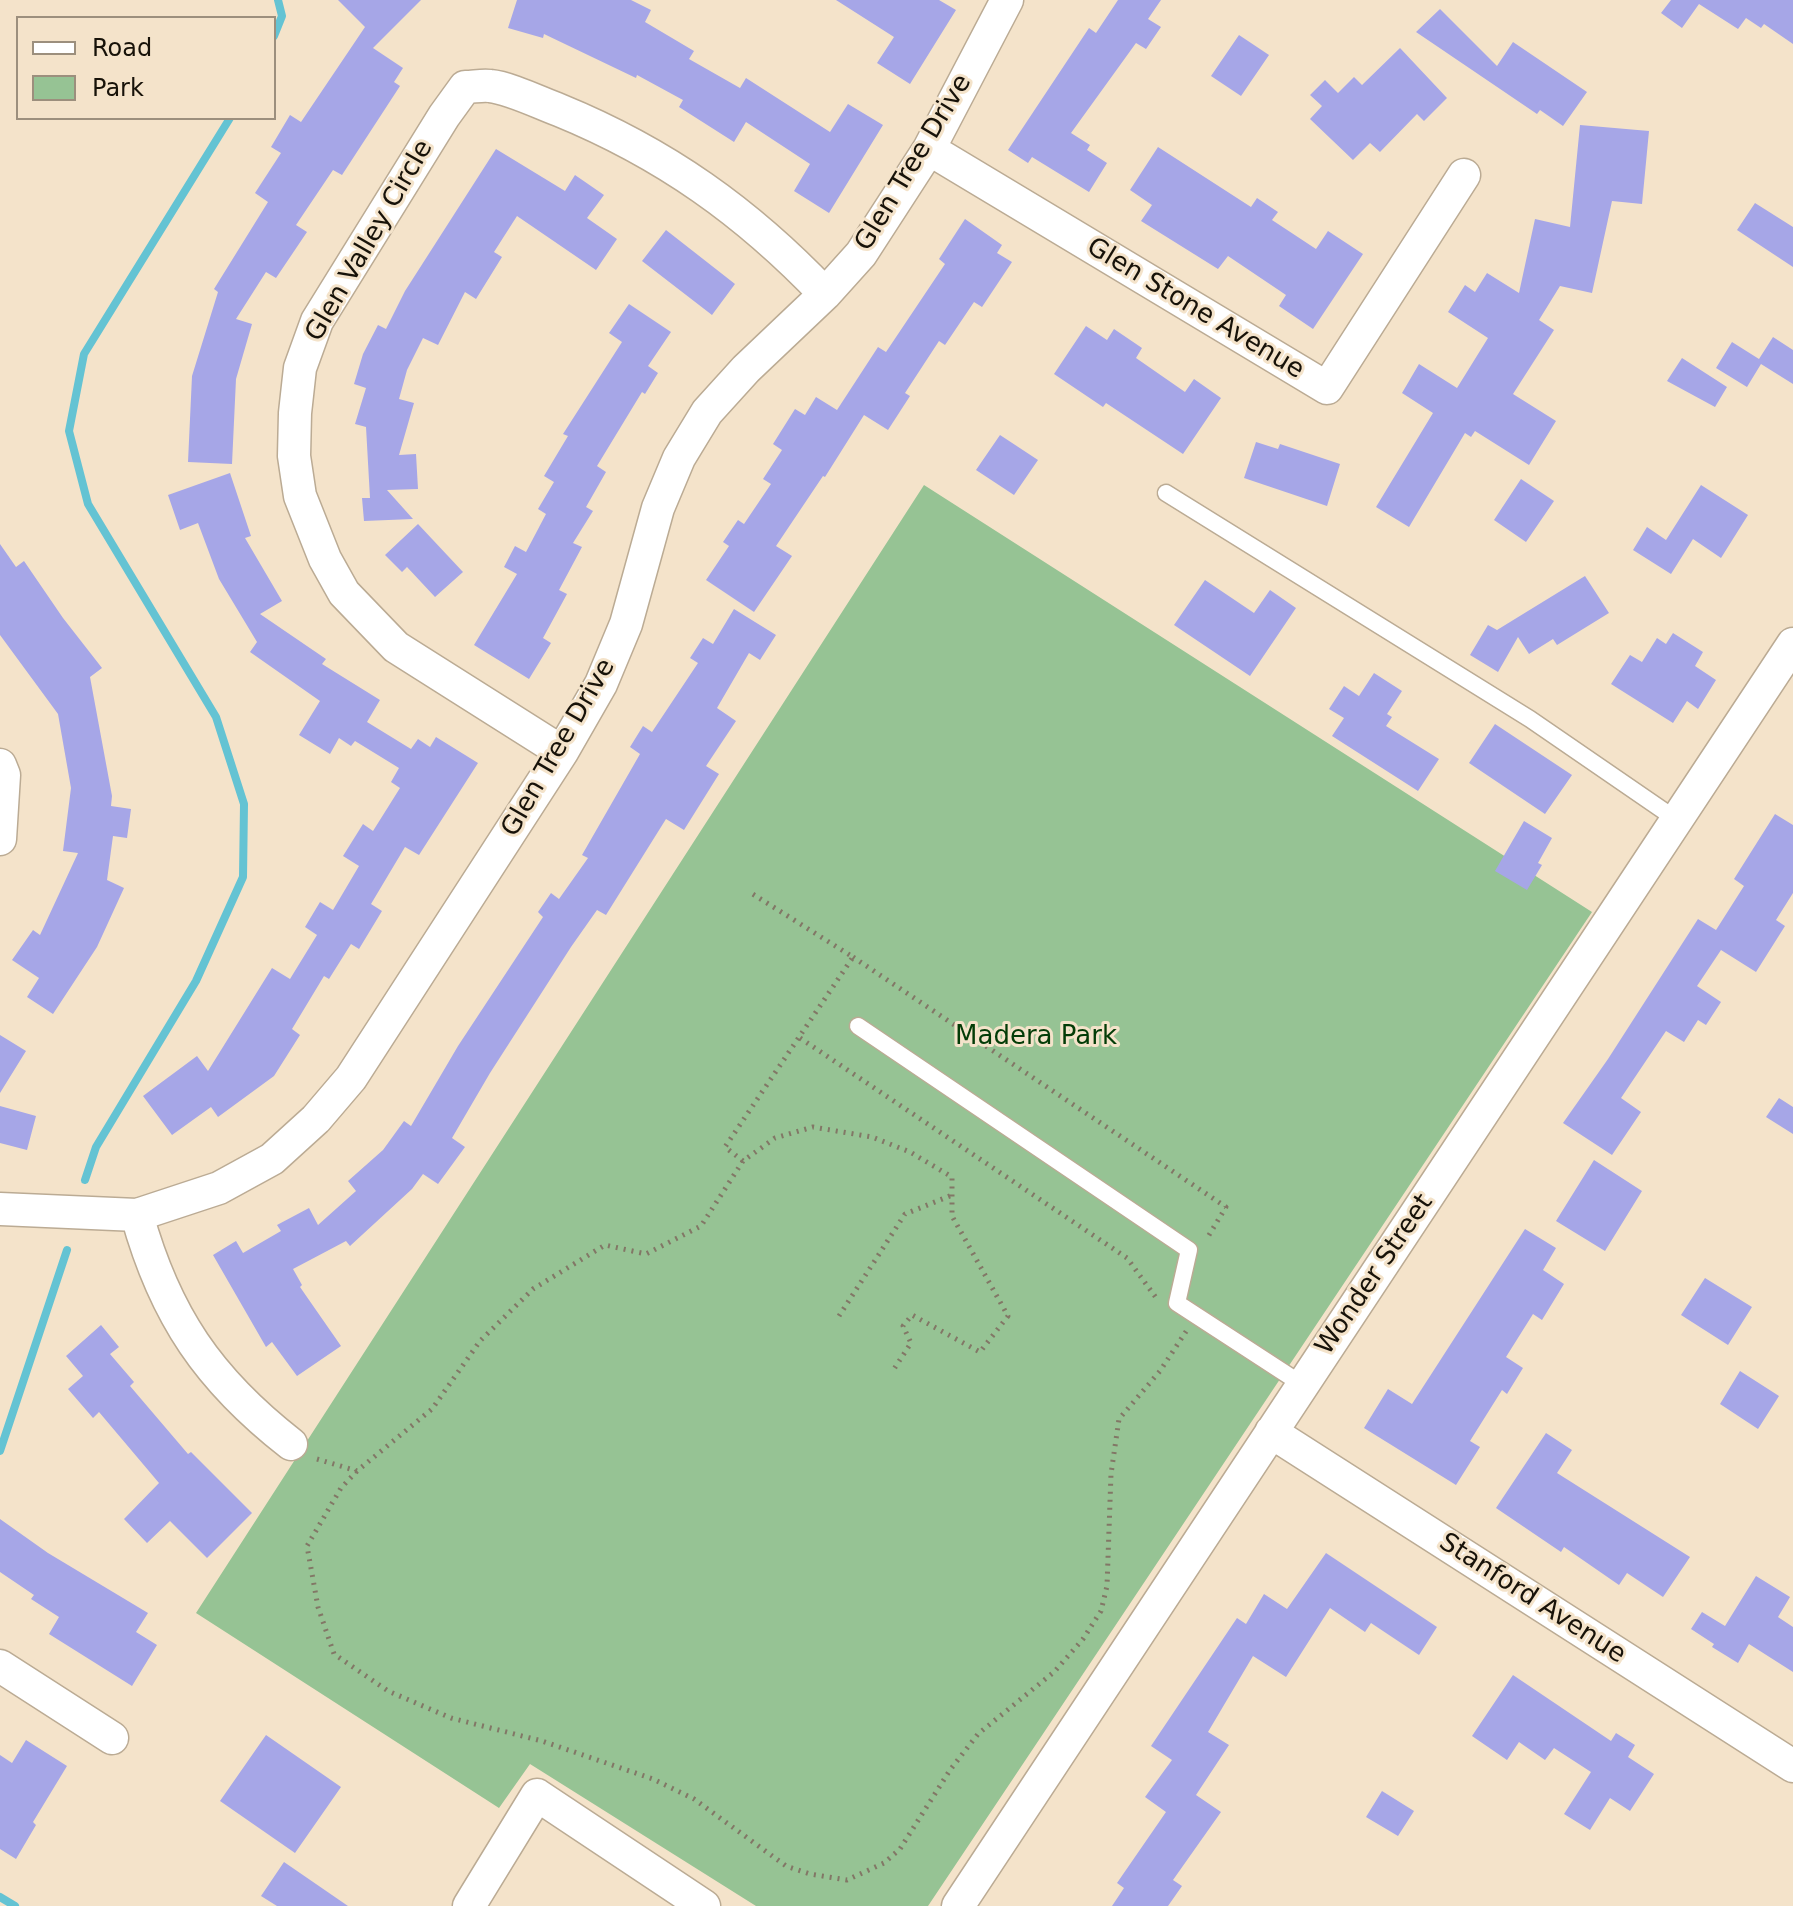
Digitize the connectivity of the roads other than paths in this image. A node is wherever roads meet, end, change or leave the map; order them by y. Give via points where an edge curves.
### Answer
1 (1007, 0) edge
2 (929, 149) junction
3 (1464, 175) dead end
4 (825, 294) junction
5 (1166, 493) dead end
6 (1793, 644) edge
7 (562, 752) junction
8 (0, 765) edge
9 (1677, 820) junction
10 (0, 839) edge
11 (858, 1026) dead end
12 (0, 1209) edge
13 (137, 1215) junction
14 (1303, 1385) junction
15 (1271, 1432) junction
16 (304, 1452) road end
17 (0, 1666) edge
18 (112, 1738) dead end
19 (1793, 1766) edge
20 (469, 1906) edge
21 (704, 1906) edge
22 (958, 1906) edge

1 - 2 street, Glen Tree Drive
2 - 3 street, Glen Stone Avenue via 1327,388
2 - 4 street, Glen Tree Drive via 861,254
4 - 7 street, Glen Tree Drive via 707,412 679,458 658,508 626,624 601,684
4 - 7 street, Glen Valley Circle via 740,214 612,132 491,86 465,87 317,321 300,368 294,456 300,496 344,593 396,647
5 - 9 lane via 1530,719
6 - 9 street, Wonder Street
7 - 13 street, Glen Tree Drive via 351,1078 316,1119 272,1159 219,1188
8 - 10 street
9 - 14 street, Wonder Street
11 - 14 lane via 1189,1250 1177,1303
12 - 13 street, Glen Tree Drive
13 - 16 street via 162,1290 192,1343 257,1418
14 - 15 street, Wonder Street
15 - 19 street, Stanford Avenue
15 - 22 street, Wonder Street
17 - 18 street
20 - 21 street via 537,1795

